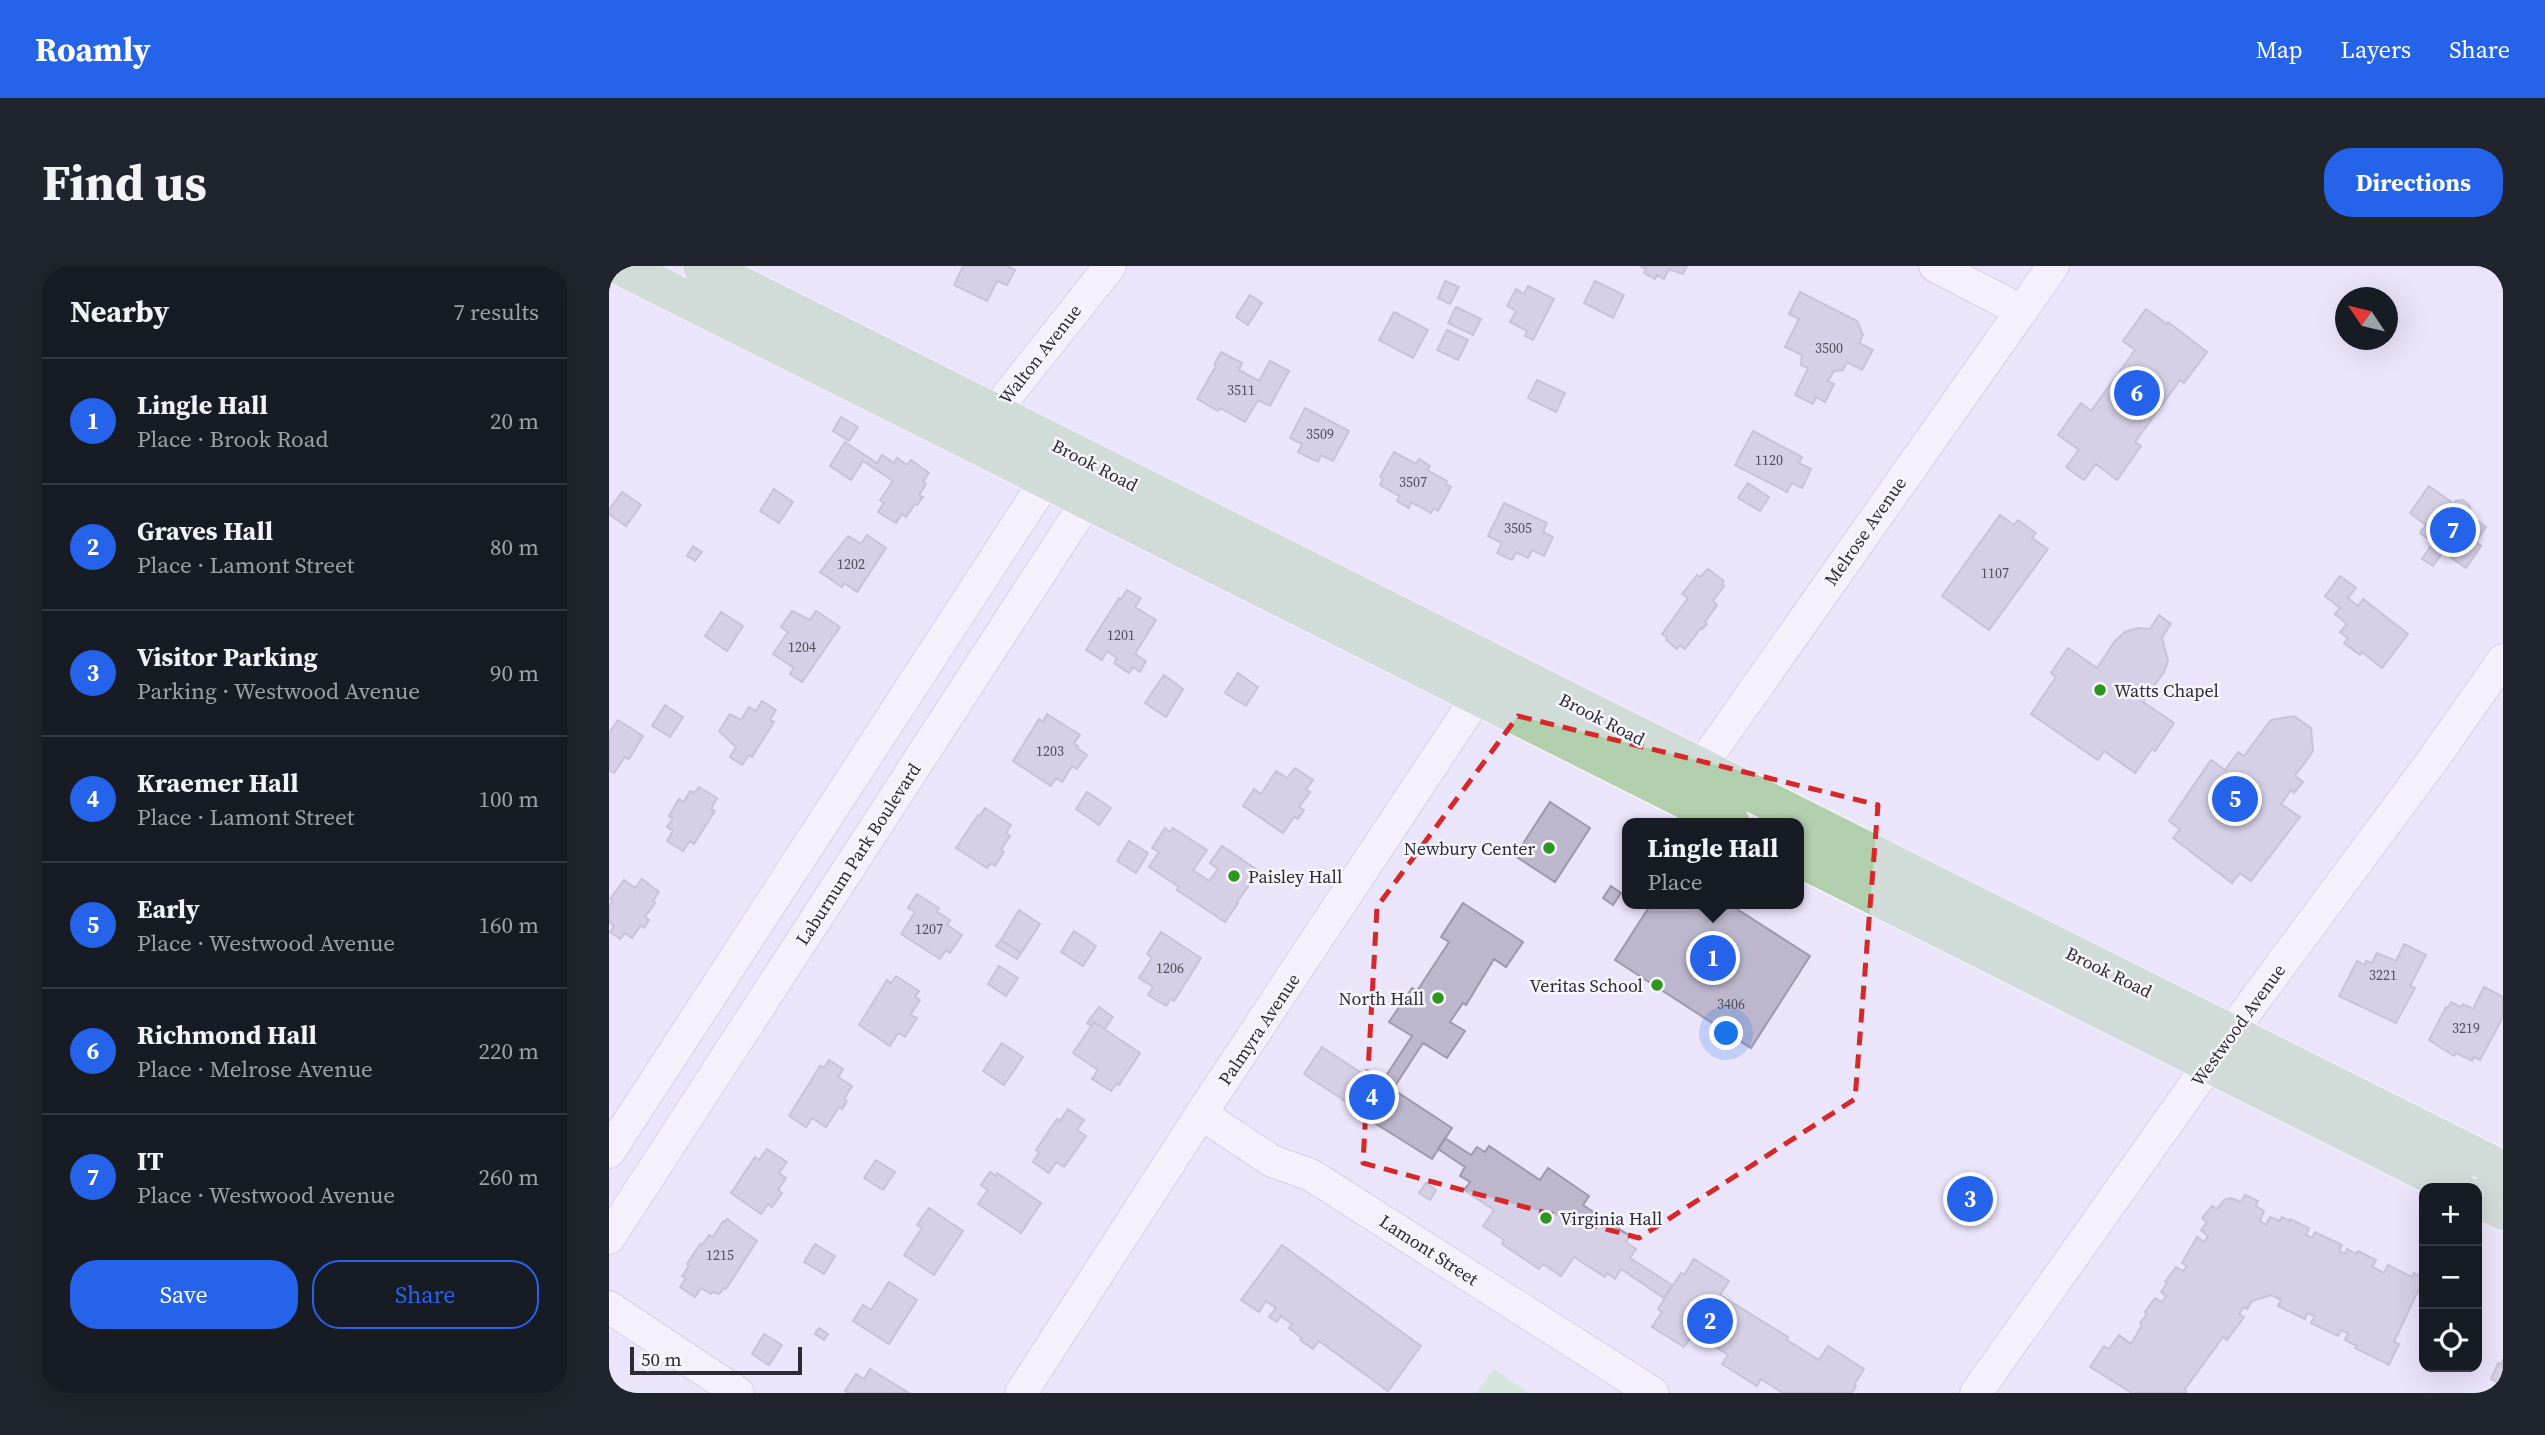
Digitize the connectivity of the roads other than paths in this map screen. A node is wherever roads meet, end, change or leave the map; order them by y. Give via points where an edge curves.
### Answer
1 (620, 266) edge
2 (702, 266) edge
3 (1111, 266) edge
4 (1935, 266) edge
5 (2053, 266) edge
6 (2022, 310) junction
7 (994, 413) junction
8 (970, 443) junction
9 (1056, 465) junction
10 (1094, 484) junction
11 (2503, 660) edge
12 (1487, 681) junction
13 (1689, 783) junction
14 (1726, 818) edge
15 (1765, 818) edge
16 (1804, 836) edge
17 (1804, 861) edge
18 (2232, 1033) junction
19 (2210, 1064) junction
20 (1201, 1114) junction
21 (609, 1152) edge
22 (2503, 1170) edge
23 (2447, 1183) edge
24 (2482, 1201) edge
25 (2503, 1212) edge
26 (609, 1238) edge
27 (609, 1307) edge
28 (738, 1393) edge
29 (1021, 1393) edge
30 (1653, 1393) edge
31 (1976, 1393) edge

1 - 8 main road, Brook Road
2 - 7 main road, Brook Road
3 - 7 street, Walton Avenue
4 - 6 street
5 - 6 street, Melrose Avenue
6 - 13 street, Melrose Avenue
7 - 8 street, Walton Avenue
7 - 9 main road, Brook Road
8 - 9 main road, Brook Road
9 - 10 main road, Brook Road
9 - 21 street
10 - 12 main road, Brook Road
10 - 26 street, Laburnum Park Boulevard
11 - 18 street, Westwood Avenue
12 - 13 main road, Brook Road
12 - 20 street, Palmyra Avenue
13 - 14 main road, Brook Road
13 - 15 main road, Brook Road
16 - 18 main road, Brook Road
17 - 19 main road, Brook Road
18 - 19 street, Westwood Avenue
18 - 22 main road, Brook Road
19 - 23 main road, Brook Road
19 - 31 street, Westwood Avenue
20 - 29 street, Palmyra Avenue
20 - 30 street, Lamont Street via 1272,1161 1311,1175
24 - 25 main road
27 - 28 street

